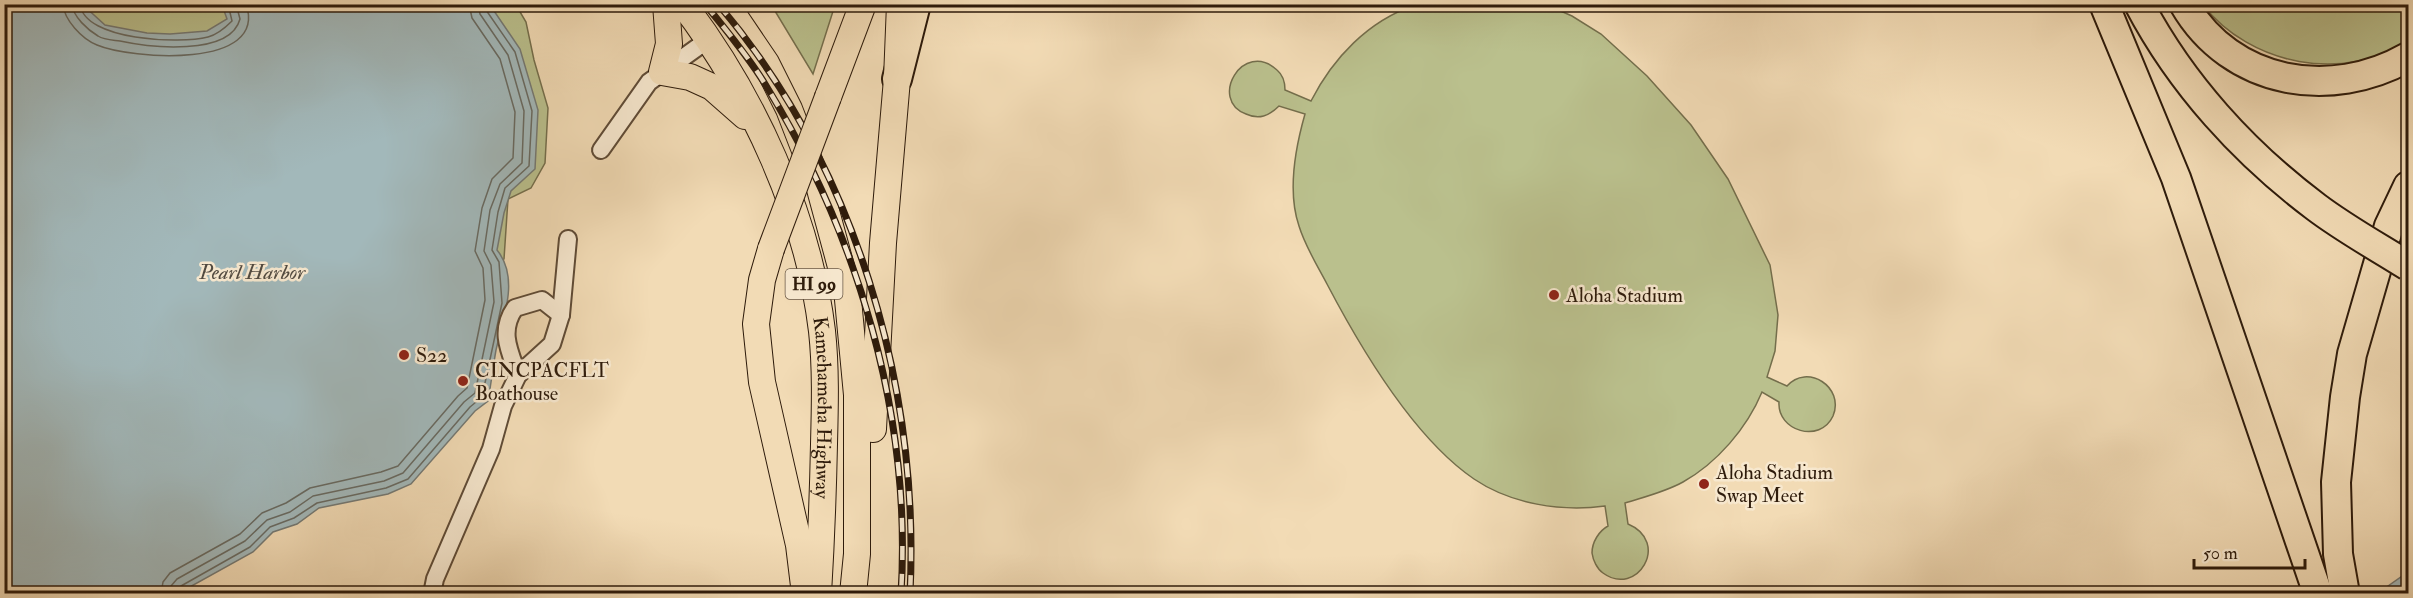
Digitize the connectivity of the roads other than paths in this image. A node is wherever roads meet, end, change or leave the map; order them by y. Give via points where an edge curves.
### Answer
1 (666, 4) edge
2 (683, 4) edge
3 (726, 4) edge
4 (863, 4) edge
5 (900, 4) edge
6 (916, 4) edge
7 (2104, 4) edge
8 (2139, 4) edge
9 (2184, 4) edge
10 (709, 39) junction
11 (2409, 57) edge
12 (766, 63) junction
13 (662, 72) junction
14 (897, 79) junction
15 (761, 130) junction
16 (601, 150) dead end
17 (2409, 186) edge
18 (568, 239) dead end
19 (2409, 266) edge
20 (561, 315) junction
21 (518, 375) junction
22 (857, 554) junction
23 (2335, 591) edge
24 (432, 594) edge
25 (805, 594) edge
26 (818, 594) edge
27 (854, 594) edge

1 - 13 main road via 669,44
2 - 10 main road, Kamehameha Highway / HI 99
3 - 12 main road, Kamehameha Highway / HI 99
4 - 25 main road, bridge via 771,249 756,324 761,370 799,545
5 - 14 main road
6 - 14 highway
7 - 23 highway via 2176,178
8 - 19 highway, bridge via 2194,91 2255,155 2316,207
9 - 11 highway via 2199,26 2227,52 2252,66 2297,81 2336,82 2373,74
10 - 12 main road via 744,50
10 - 13 street
10 - 15 main road, Kamehameha Highway / HI 99
12 - 22 main road, Kamehameha Highway / HI 99 via 789,109 820,189 847,289 857,395
13 - 15 main road via 690,77 712,87
13 - 16 street via 649,82
14 - 22 main road via 883,243 871,471
15 - 26 main road, Kamehameha Highway / HI 99 via 798,225 821,330 825,376
17 - 23 highway via 2389,226 2352,354 2336,482
18 - 20 street
20 - 21 street via 552,344
20 - 21 street via 542,300 515,308 507,320 507,345
21 - 24 street
22 - 27 main road, Kamehameha Highway / HI 99

